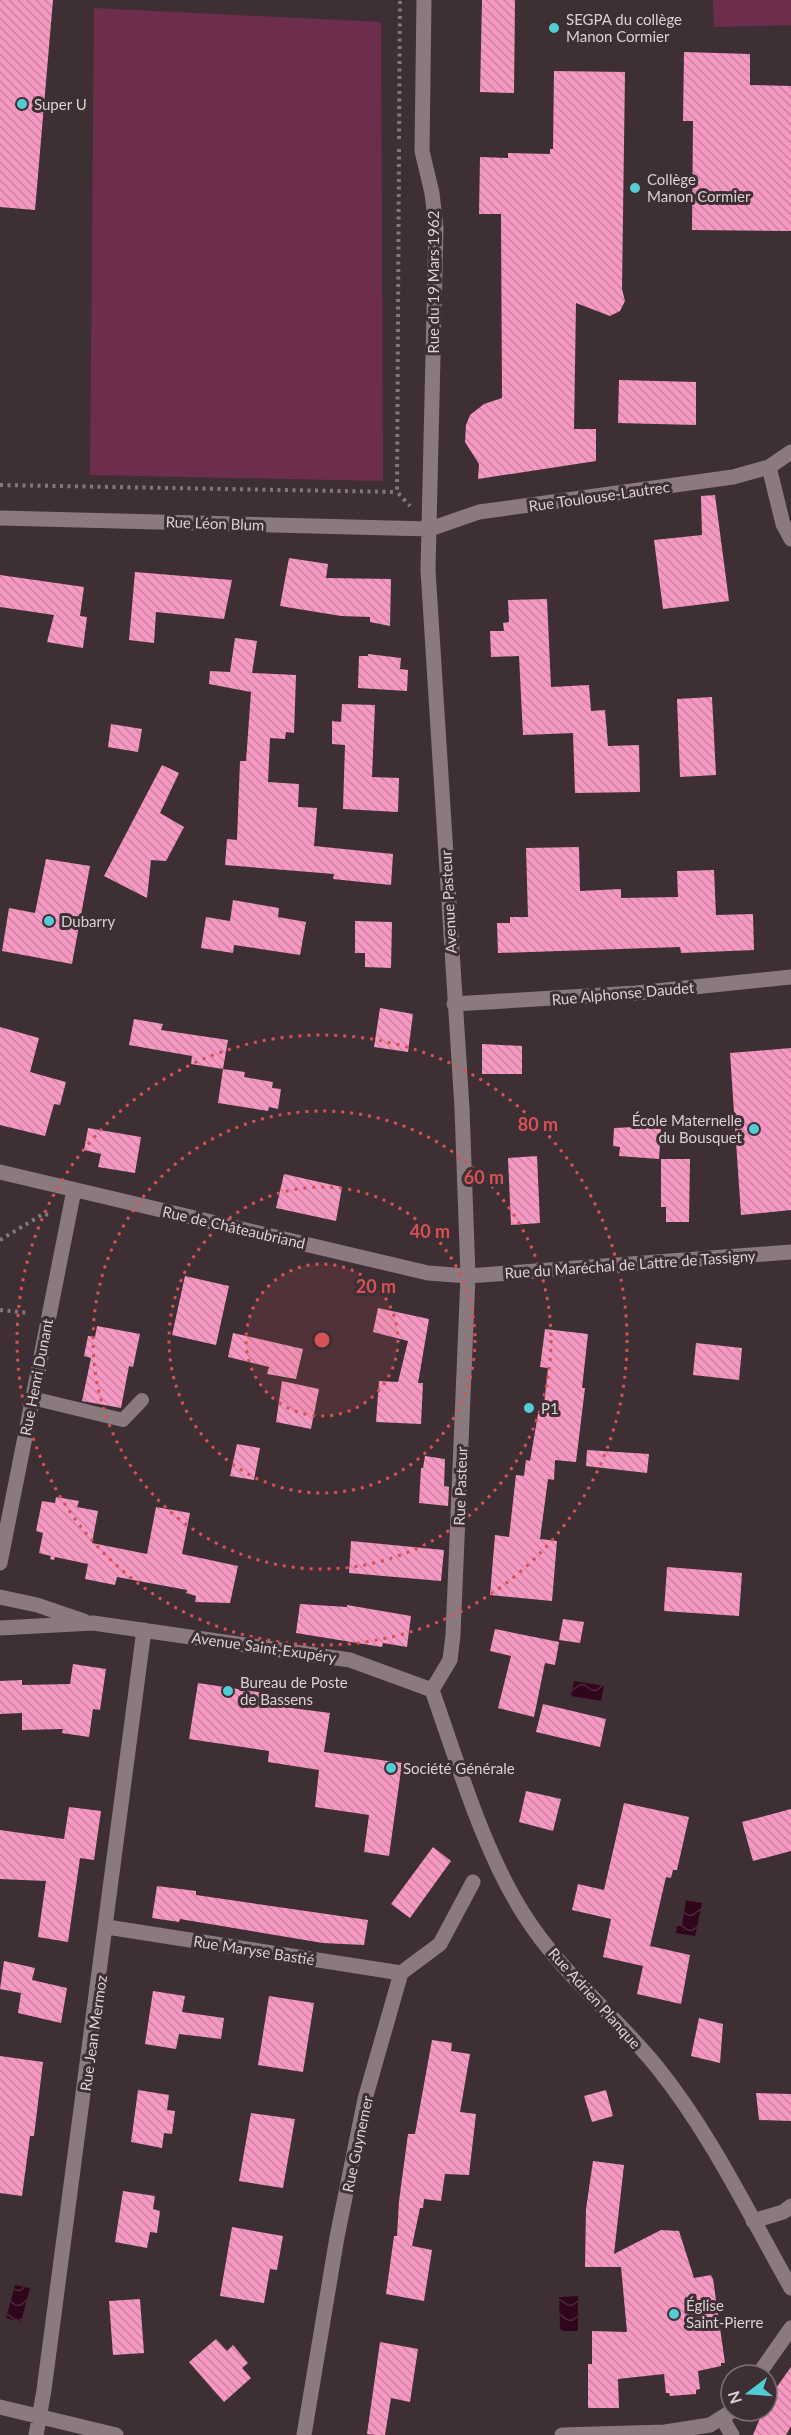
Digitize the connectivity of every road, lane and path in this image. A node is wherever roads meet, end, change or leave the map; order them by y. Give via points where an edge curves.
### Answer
1 (400, 0) edge
2 (424, 0) edge
3 (791, 452) edge
4 (769, 467) junction
5 (0, 485) edge
6 (397, 492) junction
7 (0, 518) edge
8 (430, 529) junction
9 (791, 539) edge
10 (791, 976) edge
11 (454, 1004) junction
12 (0, 1172) edge
13 (74, 1190) junction
14 (67, 1219) junction
15 (0, 1240) edge
16 (791, 1252) edge
17 (468, 1276) junction
18 (0, 1310) edge
19 (48, 1315) junction
20 (32, 1398) junction
21 (142, 1400) dead end
22 (0, 1563) edge
23 (0, 1597) edge
24 (93, 1623) junction
25 (0, 1628) edge
26 (144, 1630) junction
27 (432, 1690) junction
28 (472, 1882) dead end
29 (107, 1927) junction
30 (401, 1972) junction
31 (791, 2206) edge
32 (753, 2221) junction
33 (791, 2288) edge
34 (791, 2328) edge
35 (766, 2363) edge
36 (0, 2407) edge
37 (40, 2415) junction
38 (719, 2420) edge
39 (36, 2435) edge
40 (116, 2435) edge
41 (304, 2435) edge
42 (562, 2435) edge

1 - 6 path
2 - 8 street, Rue du 19 Mars 1962 via 422,151 436,228
3 - 4 street, Rue Toulouse-Lautrec
4 - 8 street, Rue Toulouse-Lautrec via 733,477 479,512
4 - 9 street via 783,524
5 - 6 path
6 - 8 path
7 - 8 street, Rue Léon Blum
8 - 11 street, Avenue Pasteur via 428,570
10 - 11 street, Rue Alphonse Daudet via 636,993
11 - 17 street, Avenue Pasteur
12 - 13 street, Rue de Châteaubriand
13 - 14 street, Rue Henri Dunant
13 - 17 street, Rue de Châteaubriand via 428,1273
14 - 15 path via 43,1214
14 - 19 street, Rue Henri Dunant
16 - 17 street, Rue du Maréchal de Lattre de Tassigny
17 - 27 street, Rue Pasteur via 453,1635 450,1660
18 - 19 path
19 - 20 street, Rue Henri Dunant
20 - 21 lane via 123,1420
20 - 22 street, Rue Henri Dunant
23 - 24 street, Avenue Saint-Exupéry
24 - 25 street, Avenue Saint-Exupéry
24 - 26 street, Avenue Saint-Exupéry
26 - 27 street, Avenue Saint-Exupéry via 350,1660
26 - 29 street, Rue Jean Mermoz
27 - 32 street, Rue Adrien Planque via 488,1844 523,1913 565,1968 669,2083 695,2118
28 - 30 street via 440,1944
29 - 30 street, Rue Maryse Bastié
29 - 37 street, Rue Jean Mermoz
30 - 41 street, Rue Guynemer via 363,2111 337,2237
31 - 32 street
32 - 33 street, Rue Adrien Planque
34 - 35 street
36 - 37 street
37 - 39 street, Rue Jean Mermoz
37 - 40 street
38 - 42 street via 710,2426 665,2432

